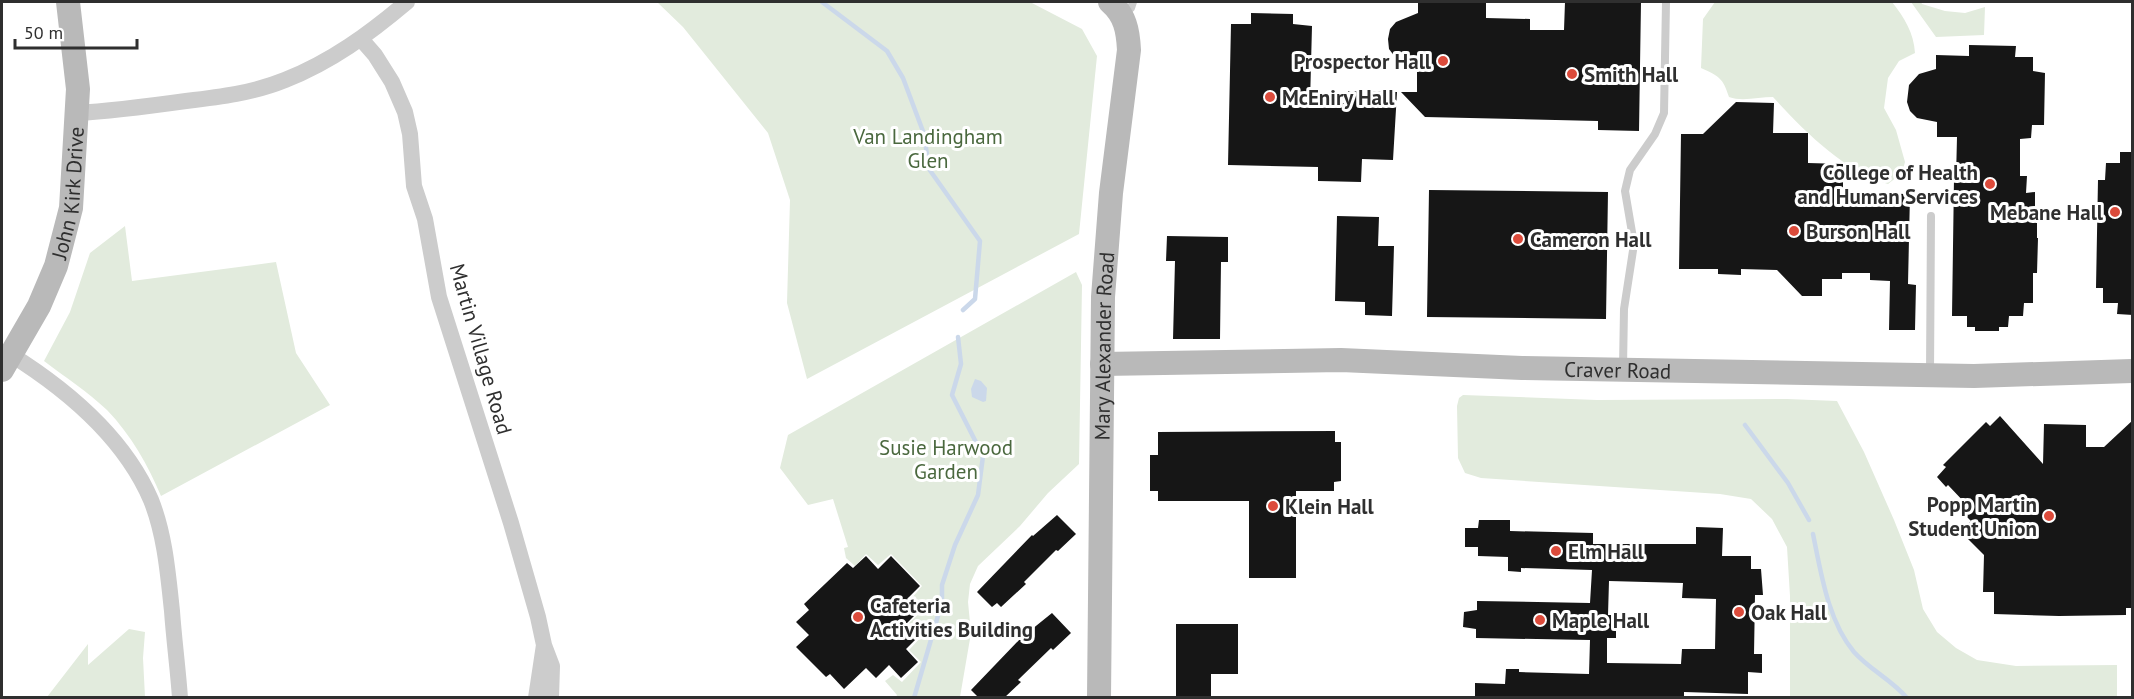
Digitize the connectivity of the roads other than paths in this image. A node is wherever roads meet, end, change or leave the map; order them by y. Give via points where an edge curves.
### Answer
1 (68, 2) edge
2 (407, 2) edge
3 (1666, 2) edge
4 (1122, 6) edge
5 (361, 39) junction
6 (77, 113) junction
7 (1931, 216) dead end
8 (6, 362) edge
9 (1102, 364) junction
10 (1623, 370) junction
11 (2133, 371) edge
12 (1930, 376) junction
13 (544, 645) junction
14 (180, 698) edge
15 (536, 698) edge
16 (552, 698) edge
17 (1099, 698) edge

1 - 6 street, John Kirk Drive
2 - 5 street
3 - 10 lane via 1664,113 1656,134 1630,170 1625,191 1634,244 1624,309
4 - 9 street, Mary Alexander Road via 1128,64 1106,245
5 - 6 street via 305,71 254,90 133,109
5 - 13 street, Martin Village Road via 392,82 405,112 416,193 425,219 439,297
6 - 8 street, John Kirk Drive via 71,208 56,266 39,306
7 - 12 lane
8 - 14 street via 48,380 101,426 150,498 166,555
9 - 10 street, Craver Road via 1341,360
9 - 17 street, Mary Alexander Road
10 - 12 street, Craver Road
11 - 12 street, Craver Road
13 - 15 street, Martin Village Road
13 - 16 street, Martin Village Road via 552,666

